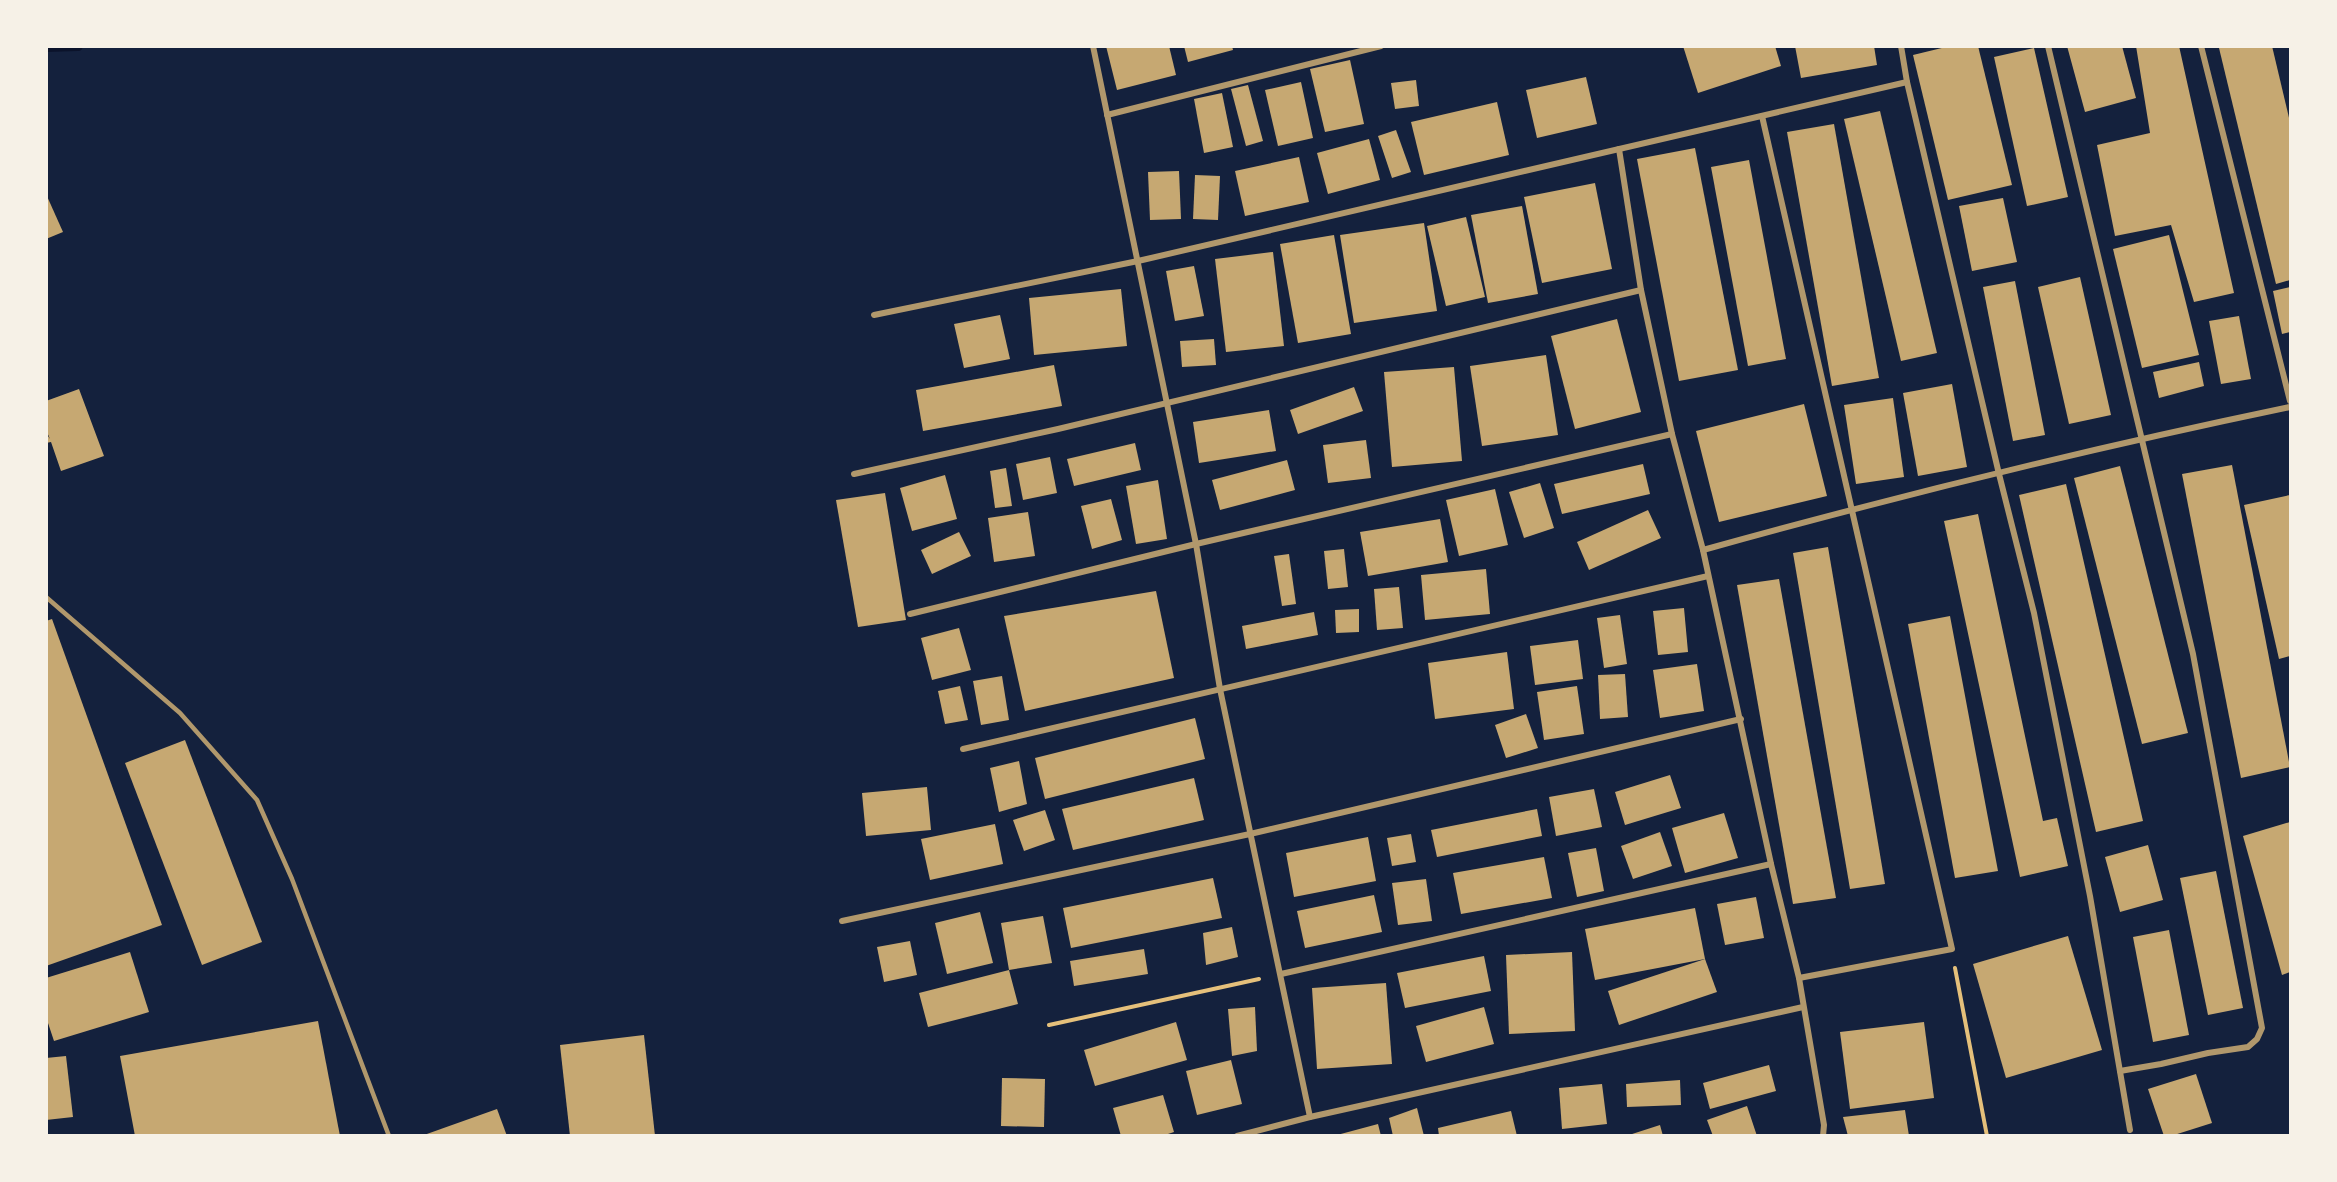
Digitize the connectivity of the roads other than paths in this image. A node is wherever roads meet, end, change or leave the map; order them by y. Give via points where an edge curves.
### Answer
1 (1093, 46) edge
2 (1381, 46) edge
3 (1902, 46) edge
4 (2048, 46) edge
5 (2201, 46) edge
6 (1907, 82) junction
7 (1107, 115) junction
8 (1762, 116) junction
9 (1619, 149) junction
10 (1138, 261) junction
11 (1641, 290) junction
12 (874, 315) dead end
13 (2290, 401) edge
14 (1168, 402) junction
15 (2290, 407) edge
16 (1672, 434) junction
17 (2141, 438) junction
18 (854, 474) dead end
19 (1999, 474) junction
20 (1853, 508) junction
21 (1196, 544) junction
22 (1703, 550) junction
23 (1708, 576) junction
24 (46, 597) edge
25 (910, 614) dead end
26 (1220, 689) junction
27 (1741, 719) junction
28 (963, 749) dead end
29 (1250, 834) junction
30 (1771, 864) junction
31 (842, 921) dead end
32 (1281, 974) junction
33 (1799, 978) junction
34 (1803, 1007) junction
35 (2120, 1071) junction
36 (1310, 1117) junction
37 (2130, 1130) dead end
38 (389, 1136) edge
39 (1237, 1136) edge
40 (1823, 1136) edge

1 - 7 street
2 - 7 street
3 - 6 street
4 - 17 street
5 - 13 street
6 - 8 street
6 - 19 street
7 - 10 street
8 - 9 street
8 - 20 street
9 - 10 street
9 - 11 street
10 - 12 street
10 - 14 street
11 - 14 street
11 - 16 street
14 - 18 street
14 - 21 street
15 - 17 street
16 - 21 street
16 - 22 street
17 - 19 street
17 - 35 street via 2193,654 2262,1028 2248,1047
19 - 20 street
19 - 35 street via 2038,637 2090,896
20 - 22 street
20 - 33 street via 1952,949
21 - 25 street
21 - 26 street
22 - 23 street
23 - 26 street
23 - 27 street
24 - 38 lane via 180,713 257,800 292,879
26 - 28 street
26 - 29 street
27 - 29 street
27 - 30 street
29 - 31 street
29 - 32 street
30 - 32 street
30 - 33 street
32 - 36 street
33 - 34 street
34 - 36 street
34 - 40 street
35 - 37 street
36 - 39 street

